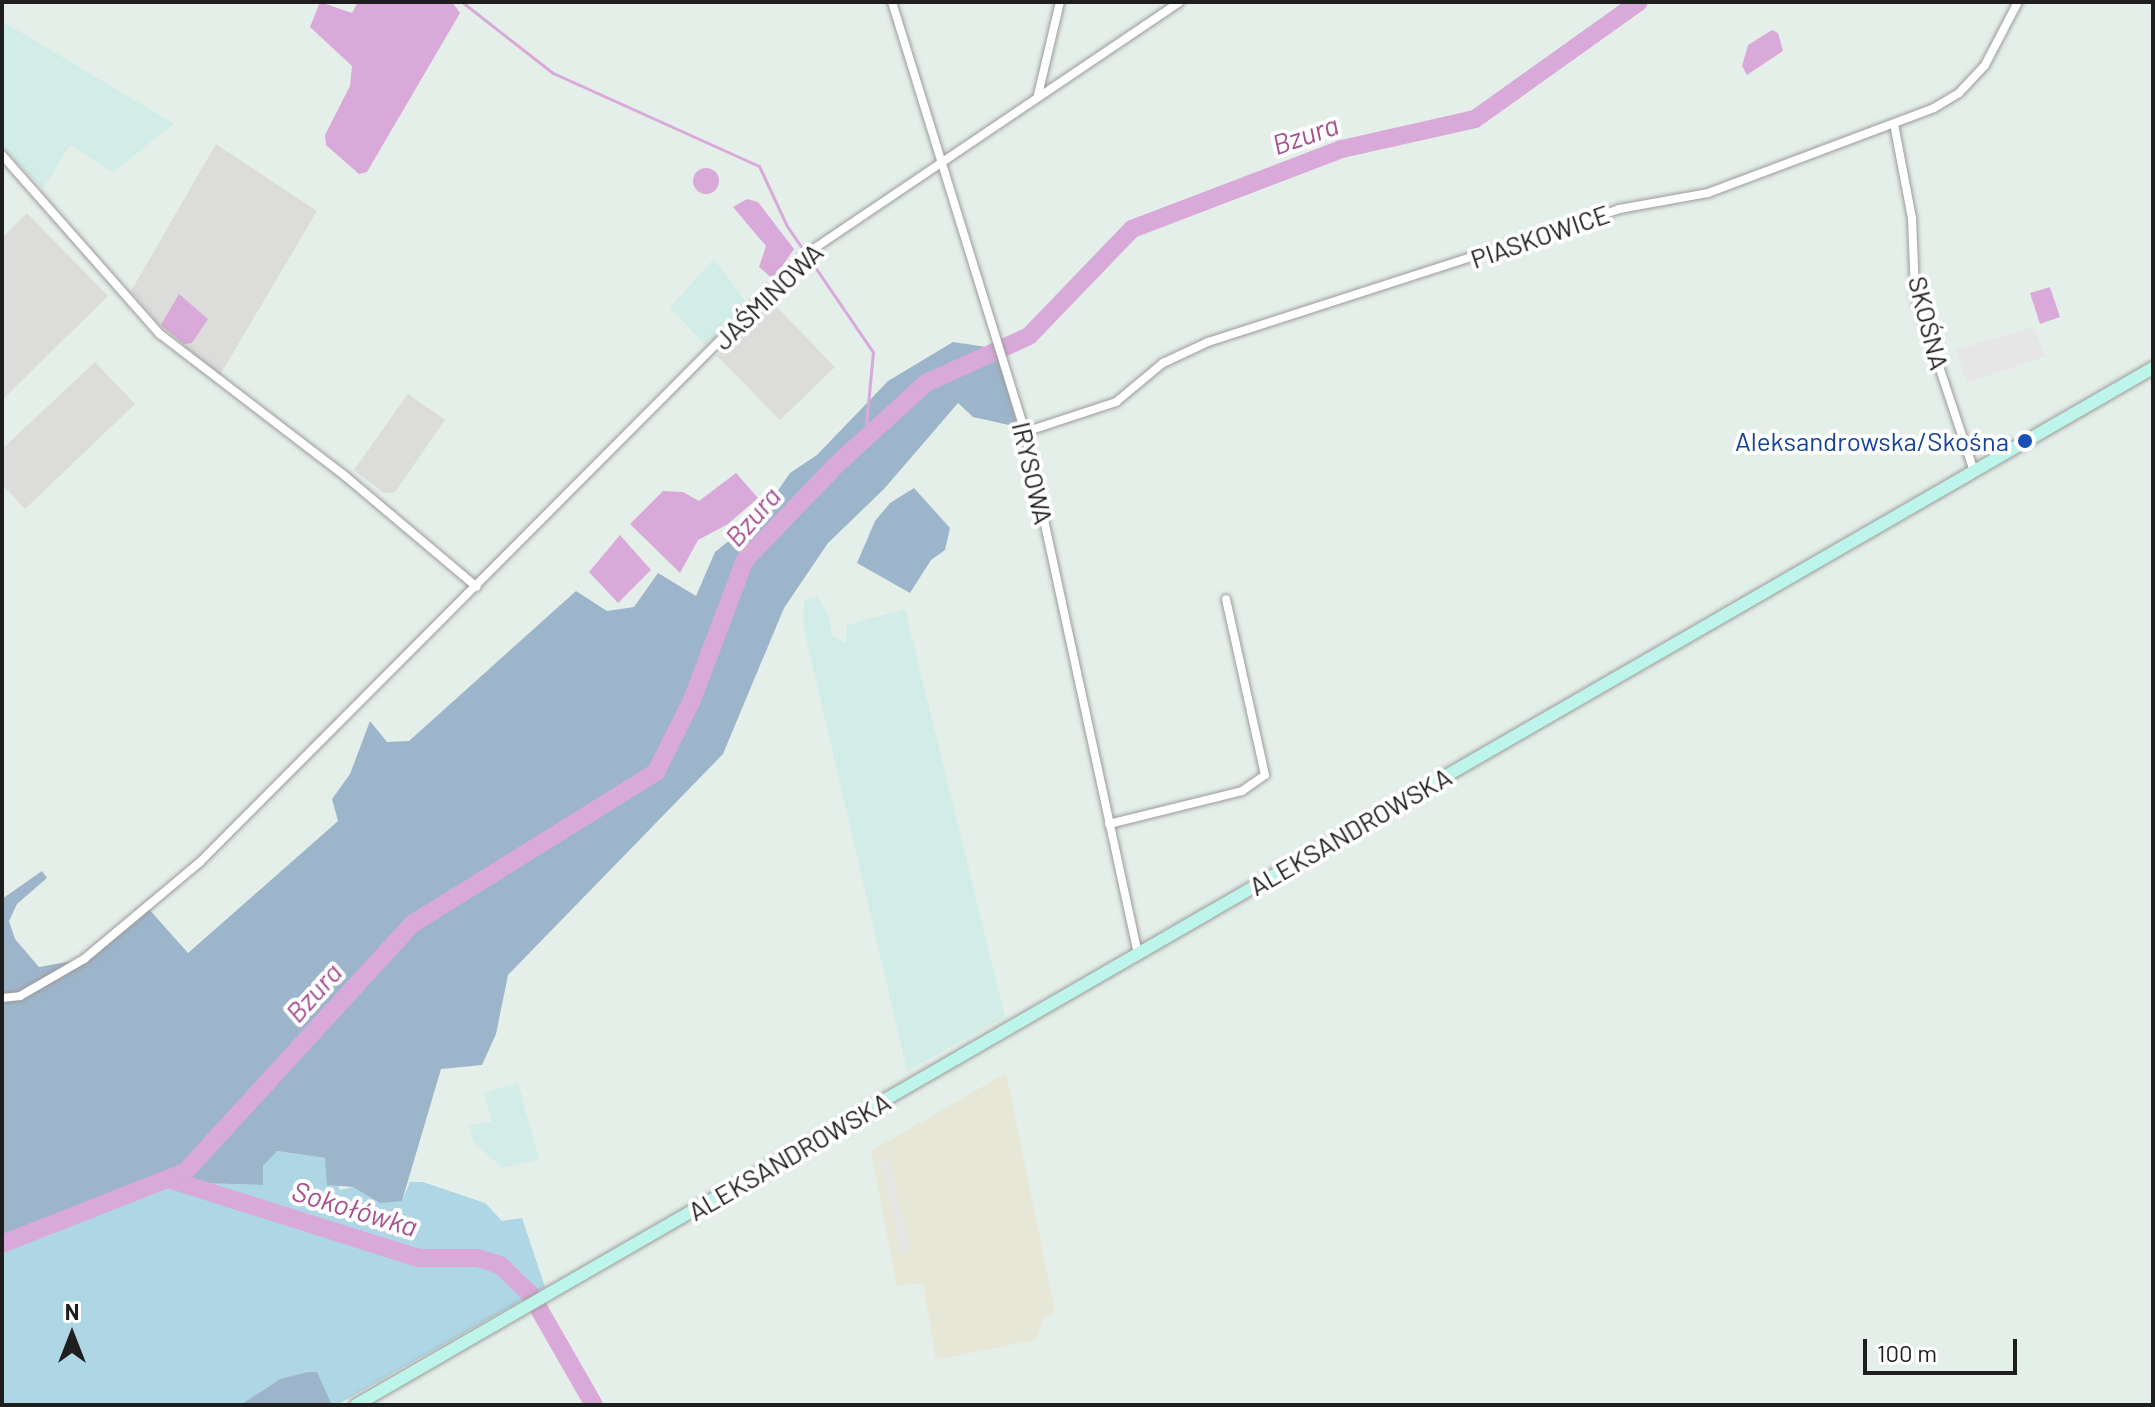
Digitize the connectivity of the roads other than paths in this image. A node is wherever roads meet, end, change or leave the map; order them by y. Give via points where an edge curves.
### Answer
1 (892, 2) edge
2 (1060, 2) edge
3 (1179, 2) edge
4 (2018, 2) edge
5 (1037, 96) junction
6 (1894, 124) junction
7 (2, 155) edge
8 (940, 159) junction
9 (2153, 368) edge
10 (1025, 432) junction
11 (1974, 471) junction
12 (477, 587) junction
13 (1226, 599) dead end
14 (1109, 824) junction
15 (1138, 954) junction
16 (2, 998) edge
17 (356, 1405) edge

1 - 8 street, IRYSOWA
2 - 5 street
3 - 5 street, JAŚMINOWA
4 - 6 street, PIASKOWICE via 1998,46 1970,84 1947,102
5 - 8 street, JAŚMINOWA
6 - 10 street, PIASKOWICE via 1708,193 1619,209 1208,342 1163,363 1116,402
6 - 11 street, SKOŚNA via 1912,218 1915,294
7 - 12 street via 160,334 345,476
8 - 10 street, IRYSOWA
8 - 12 street, JAŚMINOWA via 806,254
9 - 11 main road, ALEKSANDROWSKA
10 - 14 street, IRYSOWA
11 - 15 main road, ALEKSANDROWSKA
12 - 16 street, JAŚMINOWA via 159,899 60,974 20,996
13 - 14 street via 1265,775 1242,791
14 - 15 street, IRYSOWA
15 - 17 main road, ALEKSANDROWSKA

